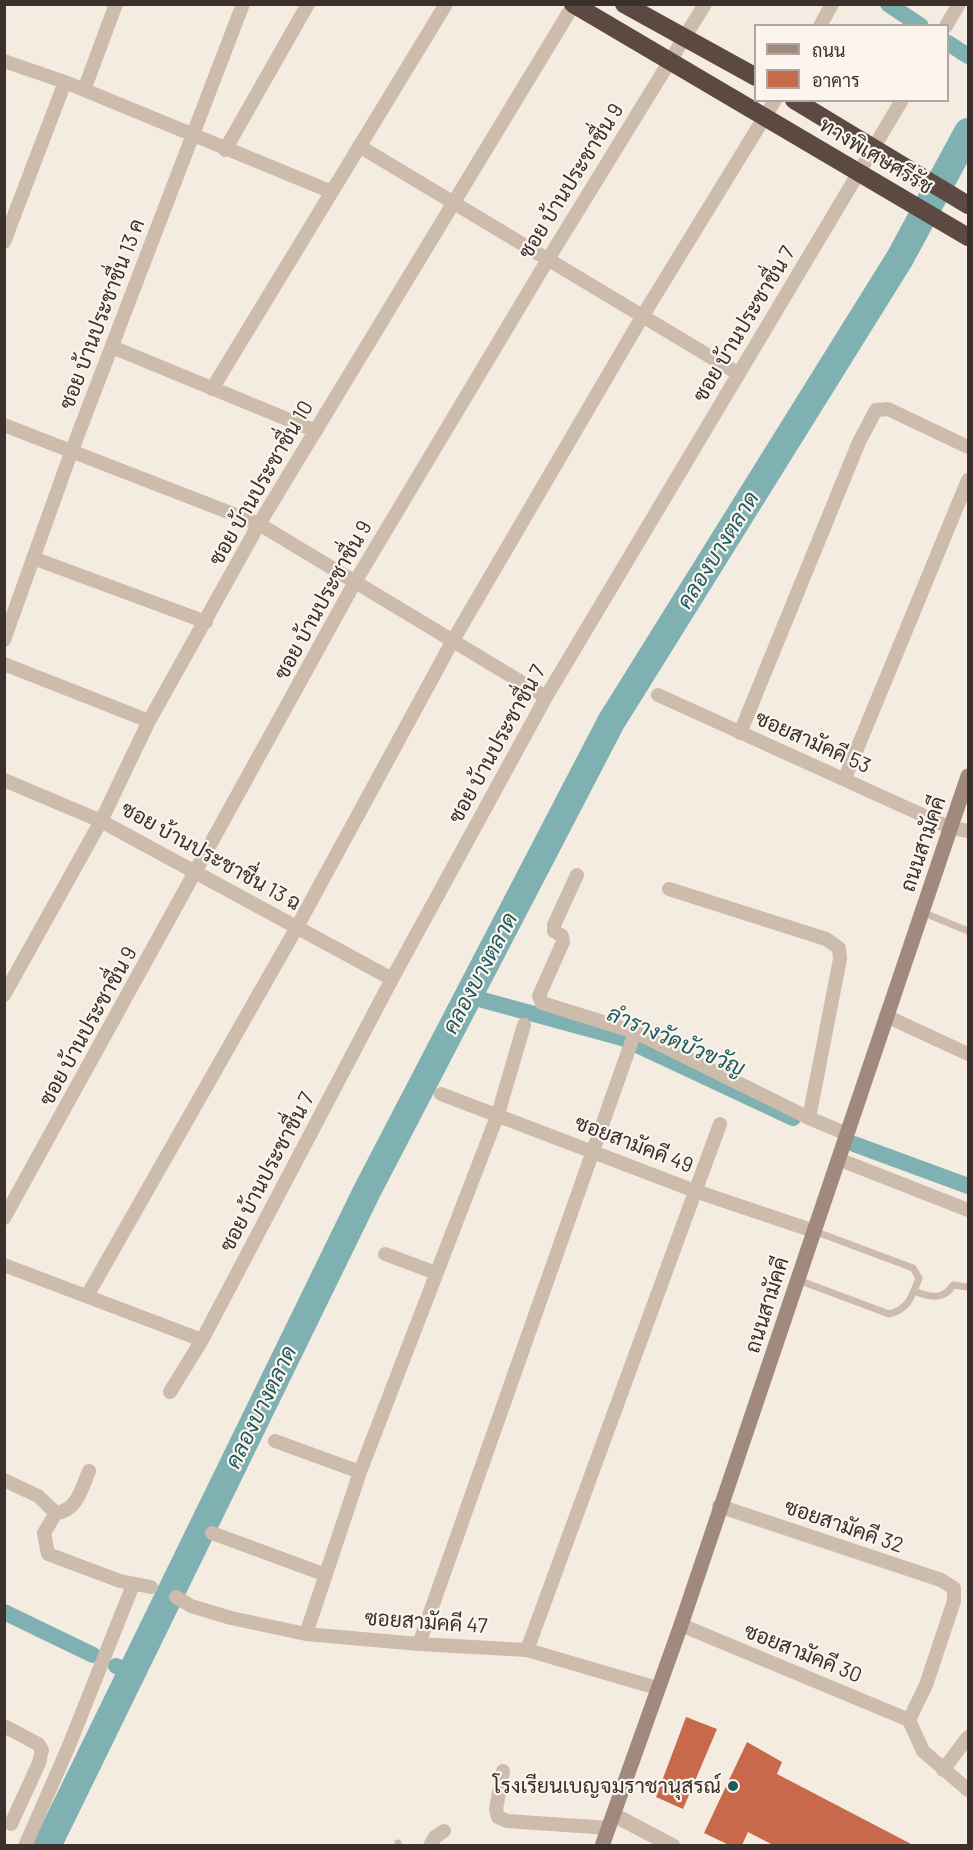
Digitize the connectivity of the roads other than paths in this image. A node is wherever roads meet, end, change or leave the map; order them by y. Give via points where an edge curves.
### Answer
1 (116, 4) edge
2 (243, 4) edge
3 (308, 4) edge
4 (446, 4) edge
5 (574, 4) edge
6 (624, 4) edge
7 (832, 4) edge
8 (959, 4) edge
9 (702, 10) edge
10 (821, 24) edge
11 (947, 24) edge
12 (4, 61) edge
13 (754, 76) edge
14 (65, 82) junction
15 (84, 90) junction
16 (774, 102) edge
17 (797, 102) edge
18 (901, 102) edge
19 (193, 135) junction
20 (359, 146) junction
21 (225, 150) junction
22 (332, 192) junction
23 (453, 203) junction
24 (969, 205) edge
25 (969, 237) edge
26 (4, 242) edge
27 (547, 261) junction
28 (642, 317) junction
29 (111, 348) junction
30 (739, 374) junction
31 (212, 389) junction
32 (4, 425) edge
33 (316, 431) junction
34 (969, 447) edge
35 (72, 450) junction
36 (969, 480) edge
37 (260, 524) junction
38 (33, 558) junction
39 (355, 582) junction
40 (206, 622) junction
41 (4, 640) edge
42 (452, 642) junction
43 (4, 664) edge
44 (658, 695) dead end
45 (546, 697) junction
46 (149, 721) junction
47 (740, 733) junction
48 (969, 776) edge
49 (845, 778) junction
50 (4, 780) edge
51 (101, 821) junction
52 (951, 828) junction
53 (969, 831) edge
54 (197, 873) junction
55 (577, 875) dead end
56 (669, 889) dead end
57 (922, 912) junction
58 (297, 927) junction
59 (969, 931) edge
60 (392, 979) junction
61 (4, 995) edge
62 (886, 1016) junction
63 (524, 1025) dead end
64 (634, 1033) junction
65 (969, 1054) edge
66 (441, 1094) dead end
67 (498, 1114) junction
68 (809, 1118) junction
69 (720, 1124) dead end
70 (847, 1134) junction
71 (594, 1151) junction
72 (838, 1159) junction
73 (695, 1191) junction
74 (969, 1210) edge
75 (4, 1218) edge
76 (813, 1231) junction
77 (385, 1254) dead end
78 (4, 1265) edge
79 (436, 1273) junction
80 (798, 1280) junction
81 (969, 1287) edge
82 (914, 1291) junction
83 (87, 1296) junction
84 (202, 1340) junction
85 (170, 1392) dead end
86 (275, 1441) dead end
87 (89, 1471) dead end
88 (360, 1472) junction
89 (4, 1480) edge
90 (719, 1506) junction
91 (56, 1513) junction
92 (212, 1533) dead end
93 (326, 1575) junction
94 (133, 1585) junction
95 (150, 1587) dead end
96 (176, 1597) dead end
97 (681, 1625) junction
98 (306, 1634) junction
99 (419, 1644) junction
100 (527, 1650) junction
101 (657, 1688) junction
102 (909, 1720) junction
103 (4, 1726) edge
104 (969, 1737) edge
105 (944, 1770) junction
106 (503, 1771) dead end
107 (969, 1790) edge
108 (612, 1821) junction
109 (11, 1824) dead end
110 (444, 1831) dead end
111 (25, 1845) edge
112 (430, 1845) edge
113 (602, 1845) edge
114 (673, 1845) edge

1 - 15 street
2 - 19 street, ซอย บ้านประชาชื่น 13 ค
3 - 21 street
4 - 20 street
5 - 23 street, ซอย บ้านประชาชื่น 10
5 - 25 highway, ทางพิเศษศรีรัช, bridge
6 - 13 highway, bridge
7 - 10 street
8 - 11 street
9 - 27 street, ซอย บ้านประชาชื่น 9
12 - 14 street
14 - 15 street
14 - 26 street
15 - 19 street
16 - 28 street
17 - 24 highway, ทางพิเศษศรีรัช, bridge
18 - 30 street, ซอย บ้านประชาชื่น 7
19 - 21 street
19 - 29 street, ซอย บ้านประชาชื่น 13 ค
20 - 22 street
20 - 23 street
21 - 22 street
22 - 31 street
23 - 27 street
23 - 33 street, ซอย บ้านประชาชื่น 10
27 - 28 street
27 - 39 street, ซอย บ้านประชาชื่น 9
28 - 30 street
28 - 42 street
29 - 31 street
29 - 35 street, ซอย บ้านประชาชื่น 13 ค
30 - 45 street, ซอย บ้านประชาชื่น 7
31 - 33 street
32 - 35 street
33 - 37 street, ซอย บ้านประชาชื่น 10
34 - 47 street via 888,409 876,410 859,442
35 - 37 street
35 - 38 street, ซอย บ้านประชาชื่น 13 ค
36 - 49 street
37 - 39 street
37 - 40 street, ซอย บ้านประชาชื่น 10
38 - 40 street
38 - 41 street, ซอย บ้านประชาชื่น 13 ค
39 - 42 street
39 - 54 street, ซอย บ้านประชาชื่น 9
40 - 46 street, ซอย บ้านประชาชื่น 10
42 - 45 street
42 - 58 street
43 - 46 street
44 - 47 street, ซอยสามัคคี 53
45 - 60 street, ซอย บ้านประชาชื่น 7
46 - 51 street, ซอย บ้านประชาชื่น 10
47 - 49 street, ซอยสามัคคี 53
48 - 52 main road, ถนนสามัคคี
49 - 52 street, ซอยสามัคคี 53
50 - 51 street, ซอย บ้านประชาชื่น 13 ฉ
51 - 54 street, ซอย บ้านประชาชื่น 13 ฉ
51 - 61 street, ซอย บ้านประชาชื่น 10
52 - 53 street, ซอยสามัคคี 53
52 - 57 main road, ถนนสามัคคี
54 - 58 street, ซอย บ้านประชาชื่น 13 ฉ
54 - 75 street, ซอย บ้านประชาชื่น 9
55 - 64 street via 554,925 563,942 539,999
56 - 68 street via 837,945 840,959
57 - 59 lane
57 - 62 main road, ถนนสามัคคี
58 - 60 street, ซอย บ้านประชาชื่น 13 ฉ
58 - 83 street
60 - 84 street, ซอย บ้านประชาชื่น 7
62 - 65 street
62 - 70 main road, ถนนสามัคคี
63 - 67 street
64 - 68 street
64 - 71 street
66 - 67 street, ซอยสามัคคี 49
67 - 71 street, ซอยสามัคคี 49
67 - 79 street
68 - 70 street
69 - 73 street
70 - 72 main road, ถนนสามัคคี
71 - 73 street, ซอยสามัคคี 49
71 - 99 street
72 - 74 street
72 - 76 main road, ถนนสามัคคี
73 - 76 street, ซอยสามัคคี 49
73 - 100 street
76 - 80 main road, ถนนสามัคคี
76 - 82 lane via 913,1268 919,1278
77 - 79 street
78 - 83 street
79 - 88 street
80 - 82 lane via 889,1314 909,1304
80 - 90 main road, ถนนสามัคคี
81 - 82 lane via 954,1285 939,1297
83 - 84 street
84 - 85 street, ซอย บ้านประชาชื่น 7
86 - 88 street
87 - 91 street via 72,1507
88 - 93 street
89 - 91 street via 38,1496
90 - 97 main road, ถนนสามัคคี
90 - 102 street, ซอยสามัคคี 32 via 941,1580 954,1588 954,1601 926,1684
91 - 94 street via 44,1533 48,1554
92 - 93 street
93 - 98 street
94 - 95 street
94 - 111 street
96 - 98 street, ซอยสามัคคี 47 via 191,1606
97 - 101 main road, ถนนสามัคคี
97 - 102 street, ซอยสามัคคี 30
98 - 99 street, ซอยสามัคคี 47
99 - 100 street, ซอยสามัคคี 47
100 - 101 street, ซอยสามัคคี 47
101 - 108 main road, ถนนสามัคคี
102 - 105 street via 923,1751
103 - 109 street via 42,1750
104 - 105 street
105 - 107 street
106 - 108 street via 498,1817 507,1821
108 - 113 main road, ถนนสามัคคี
108 - 114 street
110 - 112 street

